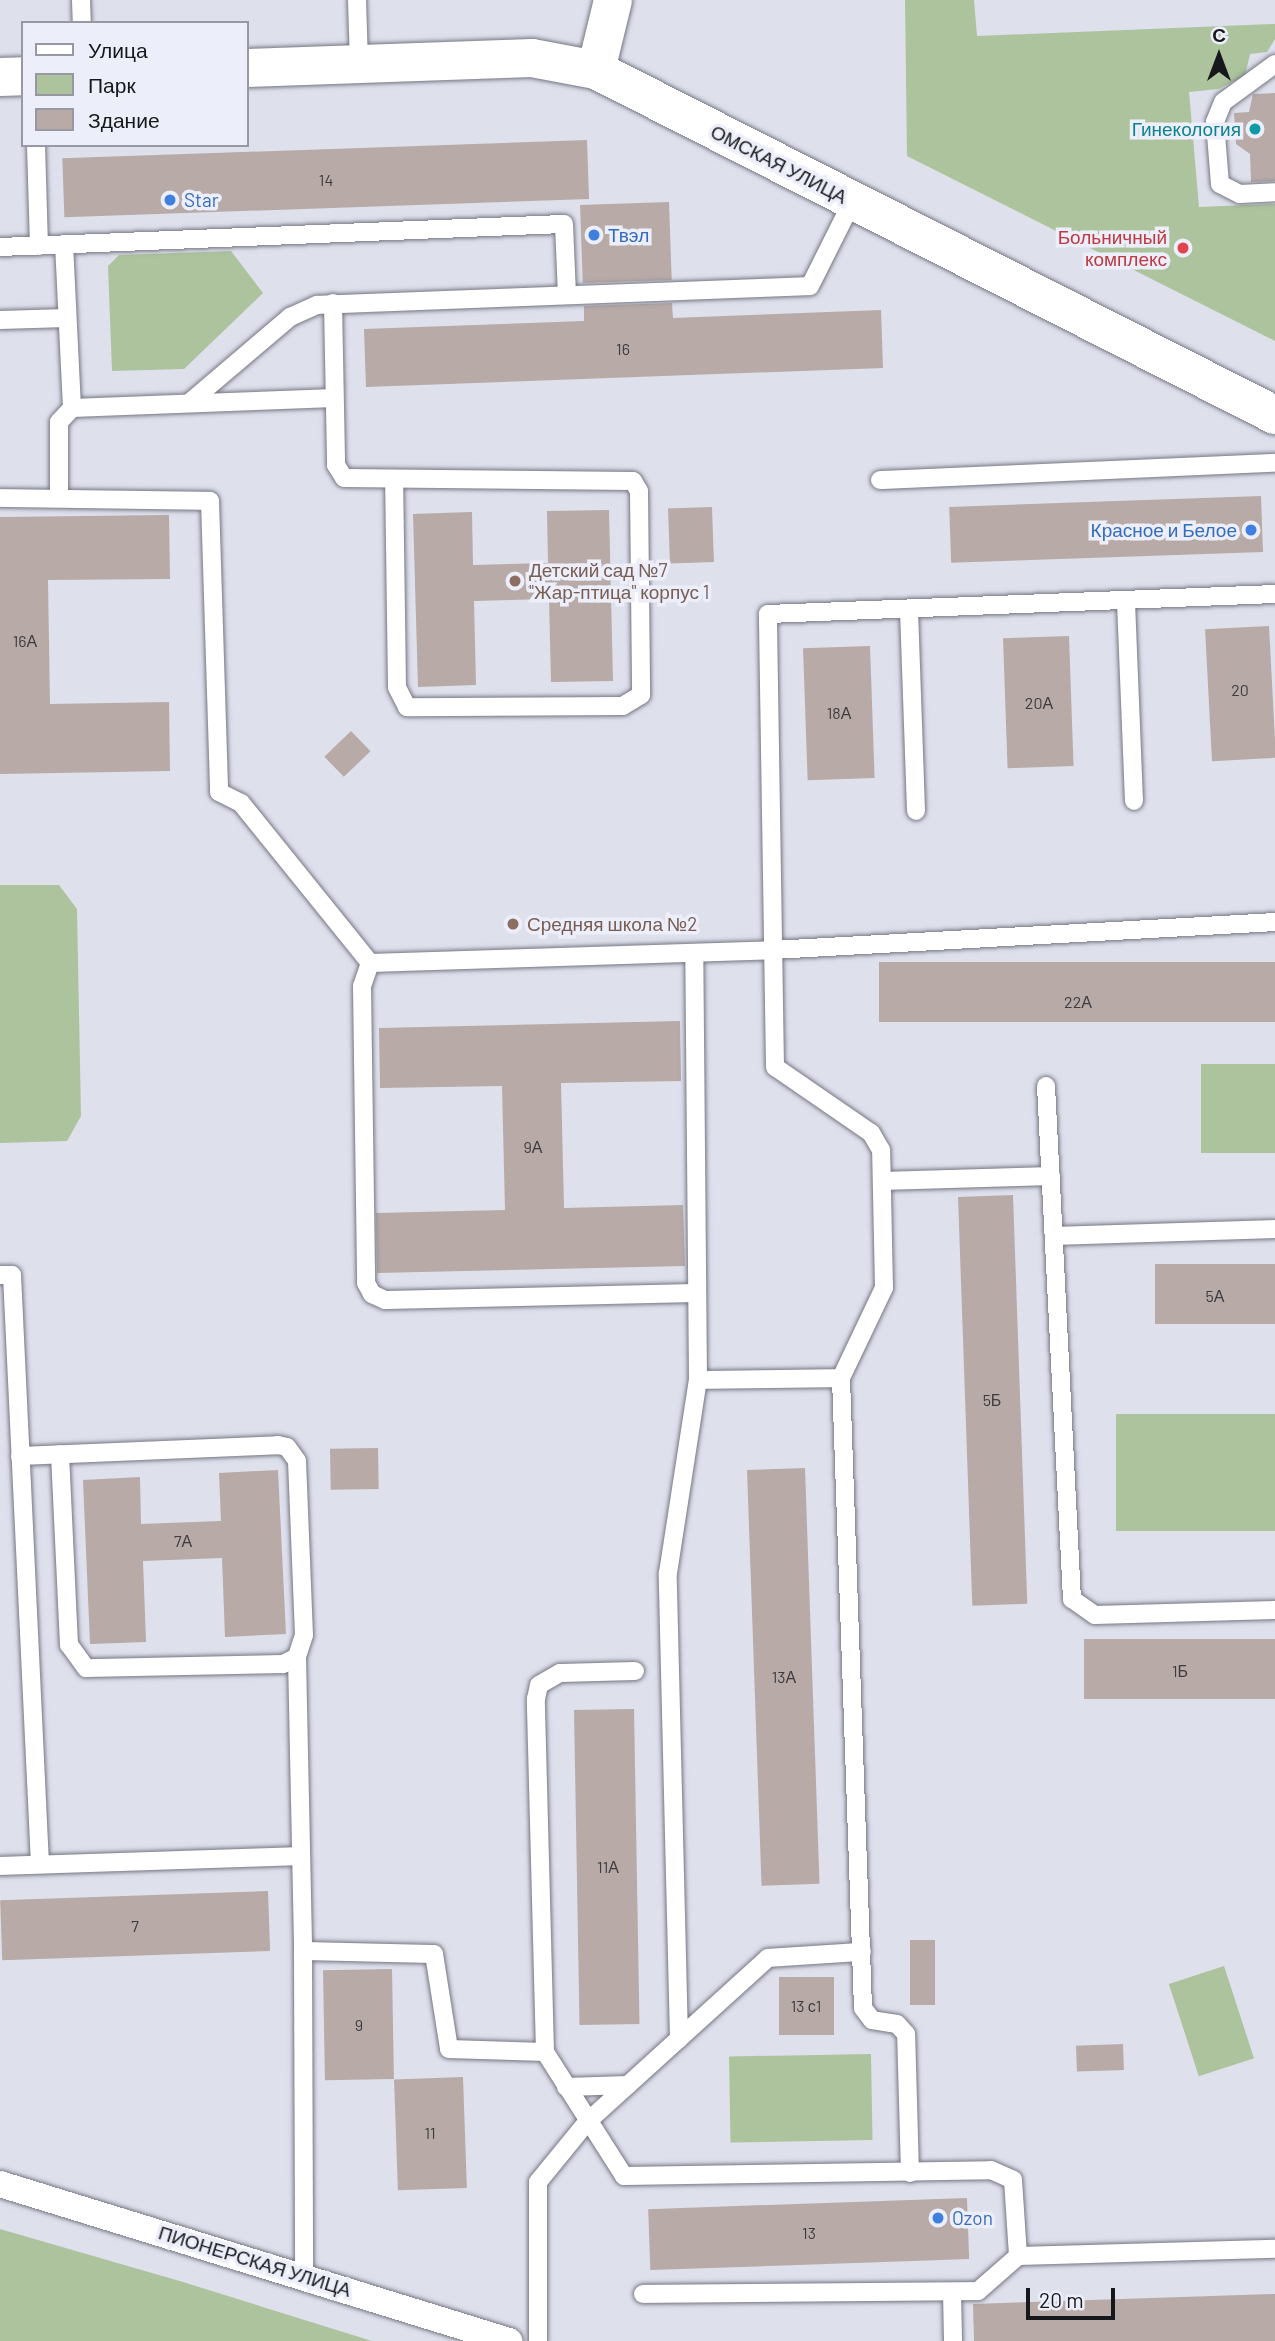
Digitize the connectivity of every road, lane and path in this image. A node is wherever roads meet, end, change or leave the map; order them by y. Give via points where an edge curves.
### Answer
1 (81, 0) edge
2 (357, 0) edge
3 (613, 0) edge
4 (82, 21) edge
5 (359, 64) junction
6 (1275, 64) edge
7 (248, 68) edge
8 (596, 70) junction
9 (21, 76) edge
10 (0, 77) edge
11 (36, 147) edge
12 (1275, 192) edge
13 (852, 202) junction
14 (64, 244) junction
15 (39, 246) junction
16 (0, 247) edge
17 (567, 295) junction
18 (333, 303) junction
19 (67, 317) junction
20 (0, 320) edge
21 (334, 398) junction
22 (190, 403) junction
23 (72, 408) junction
24 (1275, 415) edge
25 (1275, 463) edge
26 (880, 480) dead end
27 (394, 482) junction
28 (0, 498) edge
29 (59, 498) junction
30 (1275, 594) edge
31 (1126, 602) junction
32 (909, 610) junction
33 (1134, 801) dead end
34 (916, 811) dead end
35 (1275, 922) edge
36 (774, 950) junction
37 (694, 953) junction
38 (370, 963) junction
39 (1046, 1086) dead end
40 (1051, 1176) junction
41 (881, 1181) junction
42 (1275, 1229) edge
43 (1054, 1236) junction
44 (0, 1276) edge
45 (697, 1293) junction
46 (841, 1378) junction
47 (698, 1380) junction
48 (60, 1454) junction
49 (20, 1456) junction
50 (1275, 1610) edge
51 (297, 1657) junction
52 (635, 1671) dead end
53 (301, 1856) junction
54 (40, 1864) junction
55 (0, 1866) edge
56 (303, 1951) junction
57 (862, 1952) junction
58 (679, 2039) junction
59 (545, 2052) junction
60 (628, 2085) junction
61 (566, 2087) junction
62 (587, 2122) junction
63 (909, 2173) junction
64 (0, 2184) edge
65 (1275, 2249) edge
66 (1018, 2256) junction
67 (304, 2276) junction
68 (952, 2292) junction
69 (643, 2294) dead end
70 (509, 2341) edge
71 (538, 2341) edge
72 (953, 2341) edge

1 - 4 lane
2 - 5 lane
3 - 8 main road
5 - 7 main road, ОМСКАЯ УЛИЦА
5 - 8 main road, ОМСКАЯ УЛИЦА via 532,58
6 - 12 lane via 1223,102 1215,122 1220,184 1240,194
8 - 13 main road, ОМСКАЯ УЛИЦА
9 - 10 main road
11 - 15 lane
13 - 17 lane via 810,286
13 - 24 main road, ОМСКАЯ УЛИЦА
14 - 15 lane
14 - 17 lane via 564,224
14 - 19 lane
15 - 16 lane
17 - 18 lane
18 - 21 lane
18 - 22 lane via 290,317
19 - 20 lane
19 - 23 lane
21 - 22 lane
21 - 27 lane via 340,473 355,482
22 - 23 lane
23 - 29 lane via 59,422
25 - 26 lane
27 - 27 lane via 621,476 633,481 639,491 641,695 623,706 407,707 397,687
28 - 29 lane
29 - 38 lane via 211,501 219,792 241,803
30 - 31 lane
31 - 32 lane
31 - 33 lane
32 - 34 lane
32 - 36 lane via 768,614
35 - 36 lane
36 - 37 lane
36 - 41 lane via 775,1067 871,1133 881,1150
37 - 38 lane
37 - 45 lane
38 - 45 lane via 362,985 366,1283 372,1294 385,1300
39 - 40 lane
40 - 41 lane
40 - 43 lane
41 - 46 lane via 884,1288
42 - 43 lane
43 - 50 lane via 1072,1600 1095,1615
44 - 49 lane via 12,1275
45 - 47 lane
46 - 47 lane
46 - 57 lane
47 - 58 lane via 667,1573
48 - 49 lane
48 - 51 lane via 69,1645 86,1668 270,1665
48 - 51 lane via 278,1445 295,1453 304,1635
49 - 54 lane
51 - 53 lane
52 - 59 lane via 560,1673 539,1685
53 - 54 lane
53 - 56 lane
54 - 55 lane
56 - 59 lane via 434,1954 449,2049
56 - 67 lane
57 - 58 lane via 768,1958
57 - 63 lane via 867,2015 897,2024 906,2034
58 - 60 lane
59 - 61 lane
60 - 61 lane
60 - 62 lane
61 - 62 lane
62 - 63 lane via 616,2170 634,2179
62 - 71 lane via 538,2182
63 - 66 lane via 1004,2173 1015,2192
64 - 67 street, ПИОНЕРСКАЯ УЛИЦА
65 - 66 lane
66 - 68 lane via 989,2285
67 - 70 street, ПИОНЕРСКАЯ УЛИЦА
68 - 69 lane
68 - 72 lane

